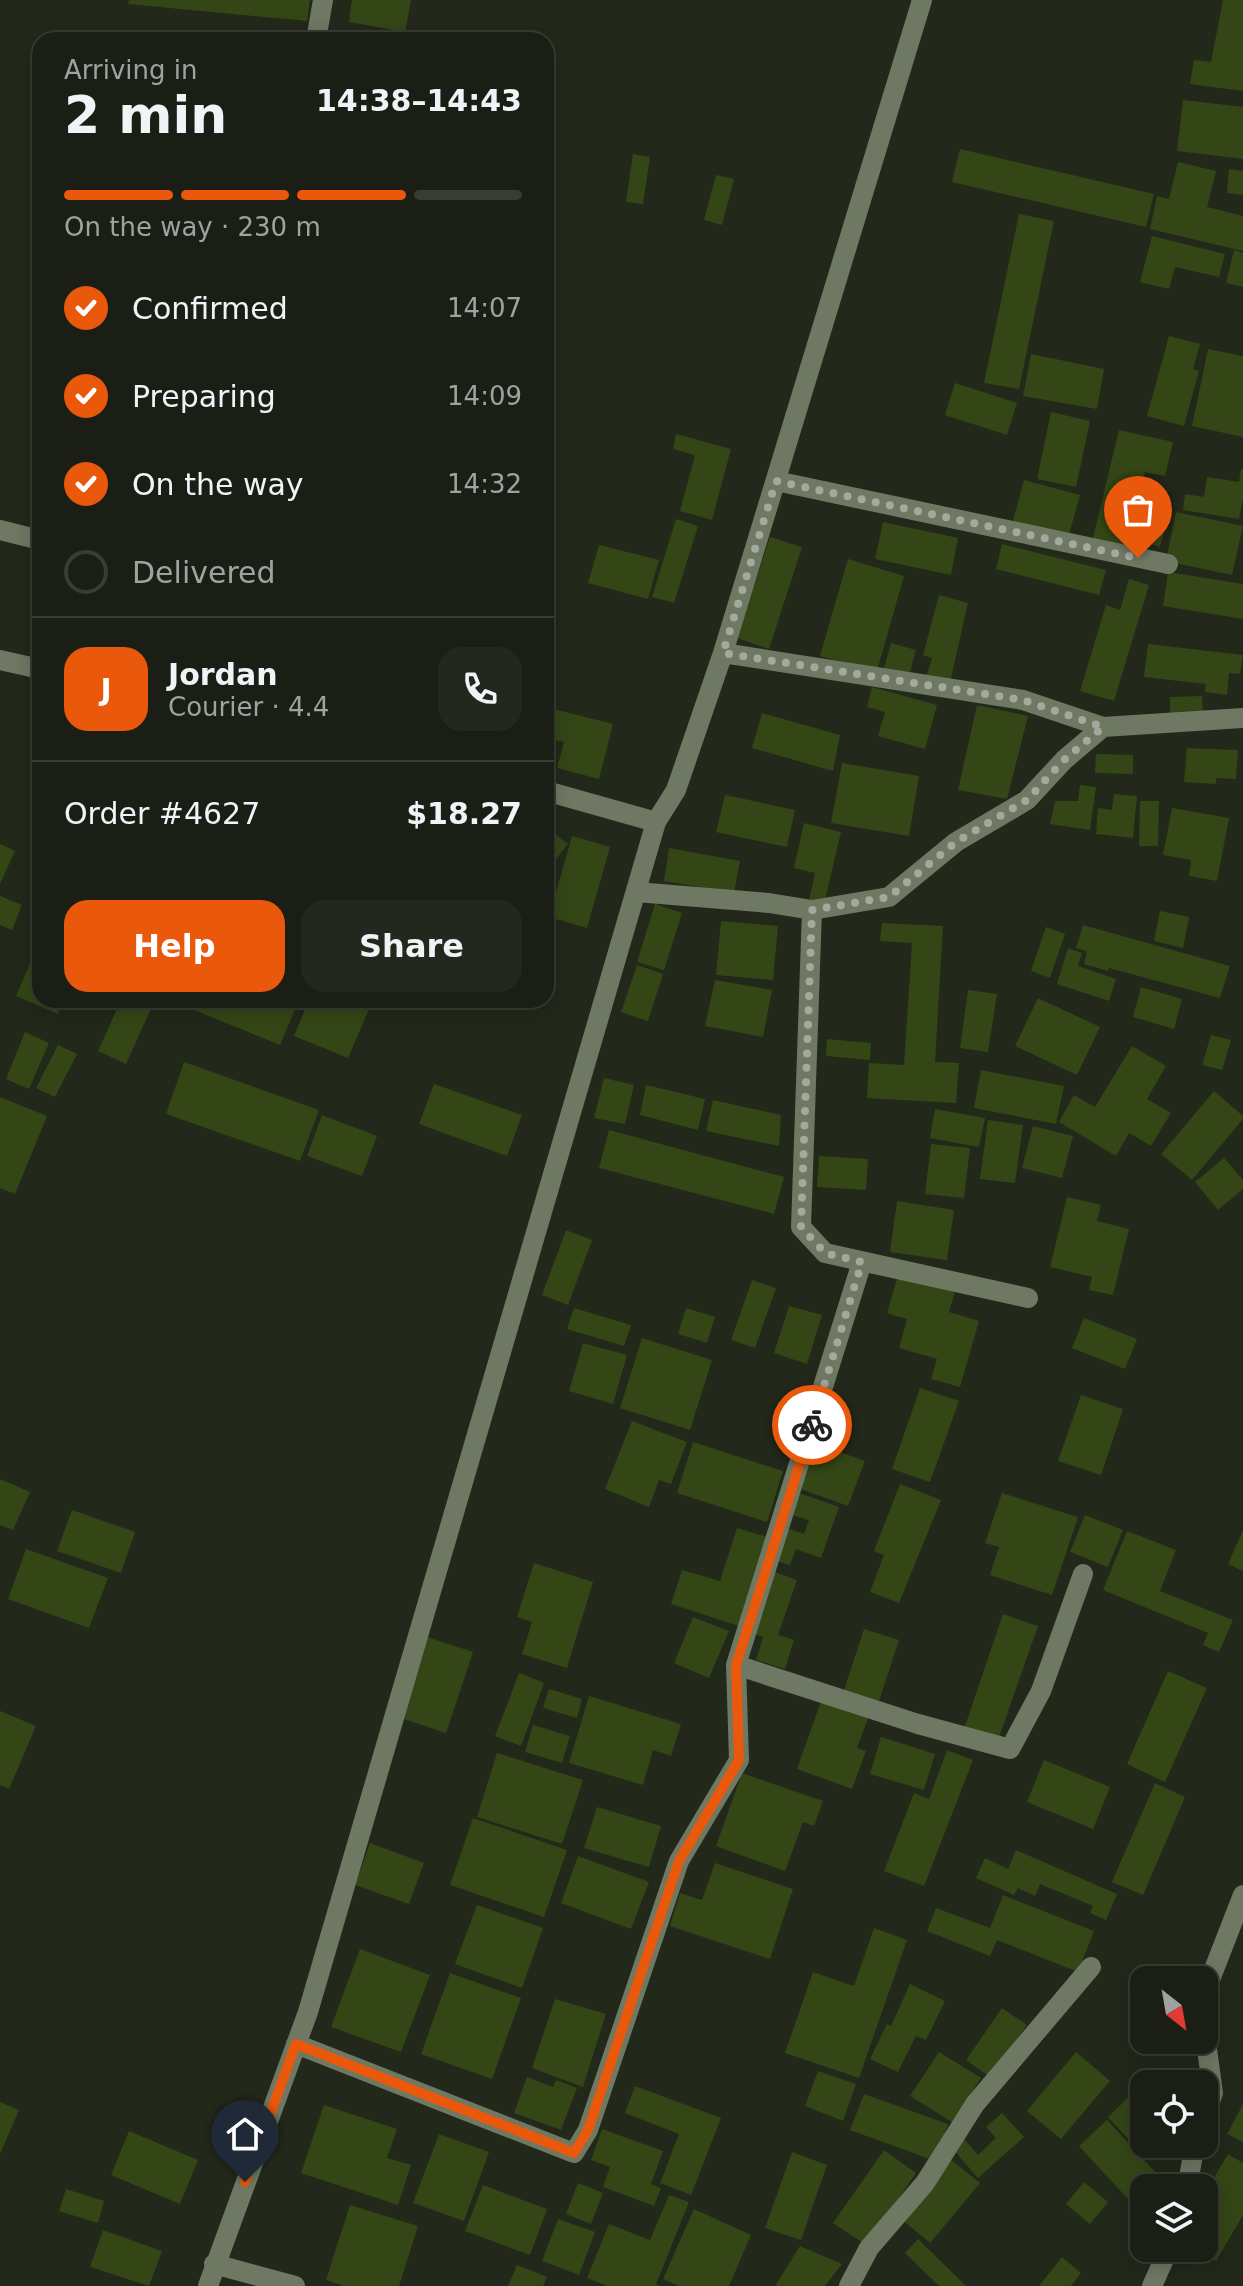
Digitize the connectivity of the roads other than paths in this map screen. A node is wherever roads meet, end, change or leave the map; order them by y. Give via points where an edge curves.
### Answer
1 (323, 0) edge
2 (922, 0) edge
3 (317, 32) edge
4 (776, 481) junction
5 (0, 530) edge
6 (32, 538) edge
7 (1168, 564) dead end
8 (723, 653) junction
9 (0, 660) edge
10 (32, 667) edge
11 (1243, 718) edge
12 (1103, 727) junction
13 (554, 793) edge
14 (656, 822) junction
15 (636, 892) junction
16 (812, 910) junction
17 (862, 1262) junction
18 (1028, 1298) dead end
19 (1083, 1574) dead end
20 (736, 1665) junction
21 (1243, 1895) edge
22 (1215, 1966) edge
23 (1091, 1967) dead end
24 (296, 2044) junction
25 (1163, 2262) edge
26 (214, 2264) junction
27 (208, 2286) edge
28 (295, 2286) edge
29 (849, 2286) edge
30 (1152, 2286) edge

1 - 3 street
2 - 4 street
4 - 7 street
4 - 8 street
5 - 6 street
8 - 12 street via 1023,700
8 - 14 street via 676,790
9 - 10 street
11 - 12 street
12 - 16 street via 1027,800 956,842 889,897
13 - 14 street
14 - 15 street
15 - 16 street
15 - 24 street
16 - 17 street via 801,1227 825,1253
17 - 18 street
17 - 20 street
19 - 20 street via 1041,1691 1010,1749
20 - 24 street via 739,1760 679,1861 588,2130 574,2153
21 - 22 street
23 - 29 street via 975,2104 925,2183 869,2248
24 - 26 street
25 - 30 street
26 - 27 street
26 - 28 street

